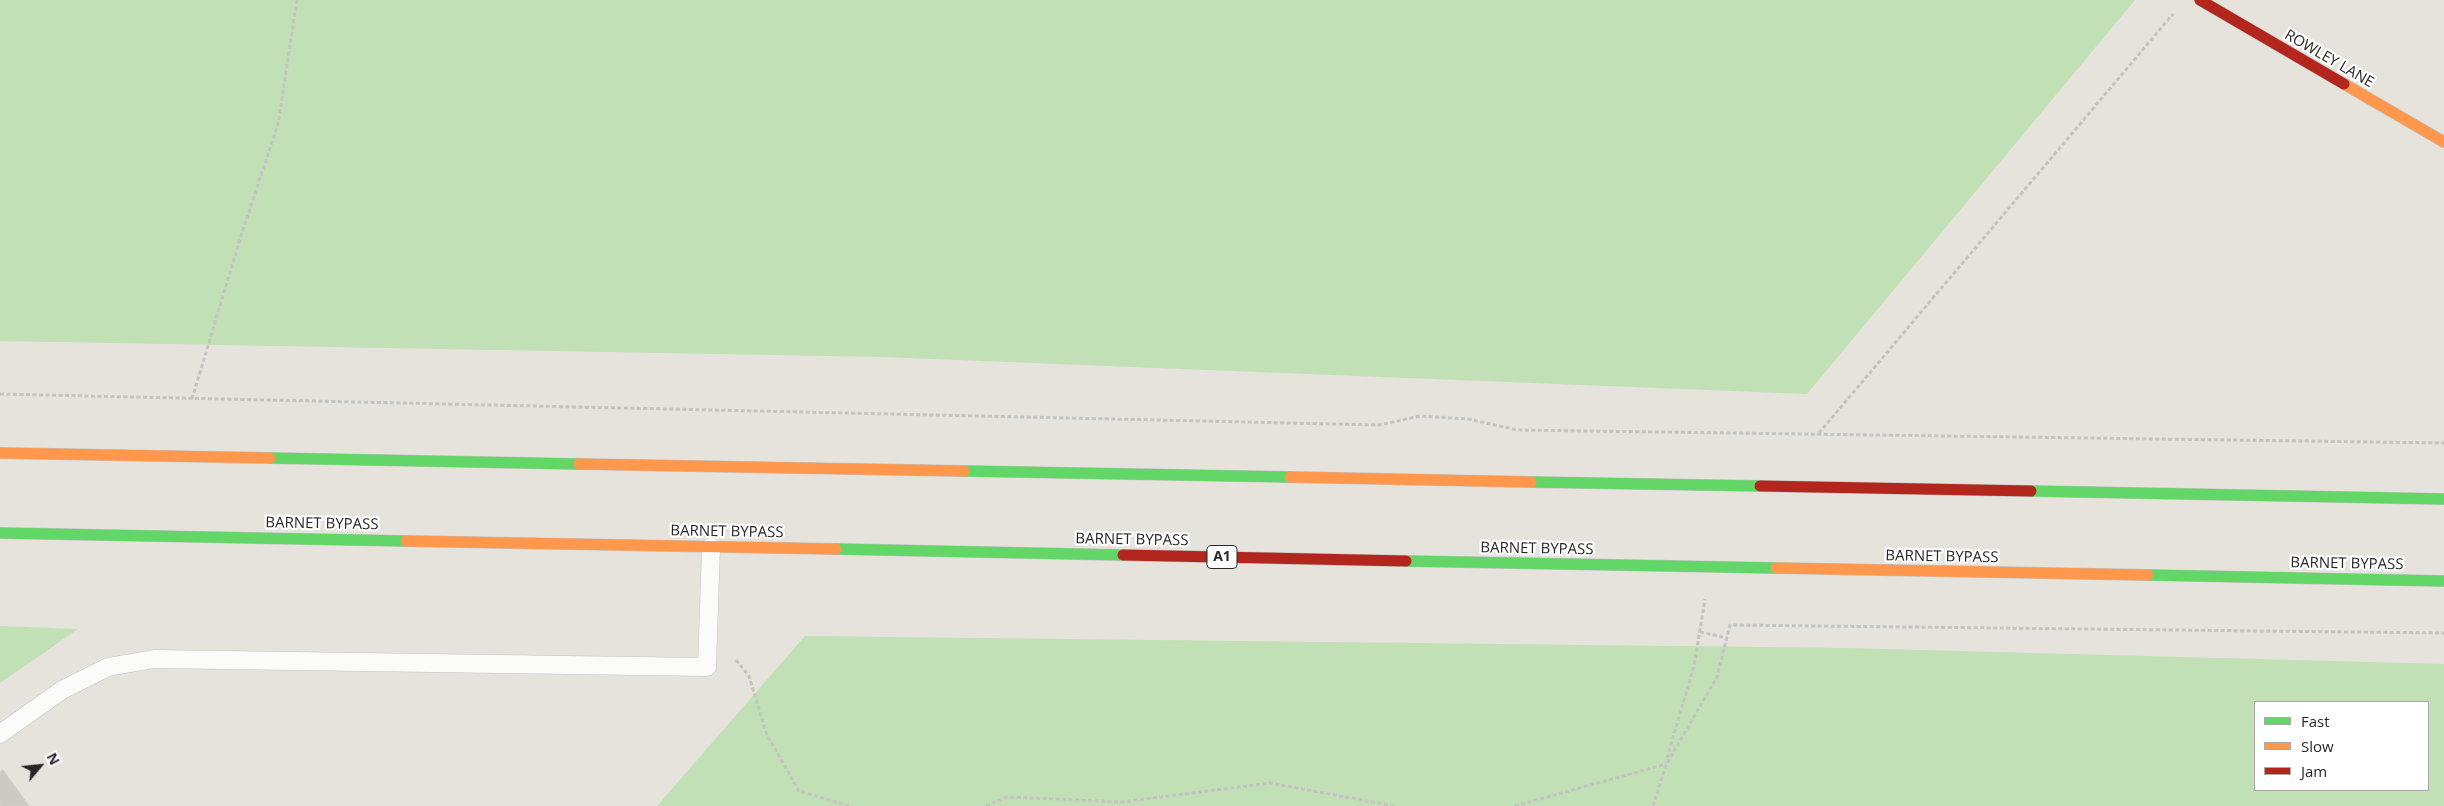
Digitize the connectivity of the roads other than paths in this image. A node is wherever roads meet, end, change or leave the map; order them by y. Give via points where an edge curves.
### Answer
1 (2200, 0) edge
2 (2444, 142) edge
3 (0, 453) edge
4 (2444, 499) edge
5 (0, 533) edge
6 (711, 546) junction
7 (2444, 581) edge
8 (0, 734) edge

1 - 2 main road, ROWLEY LANE
3 - 4 main road
5 - 6 main road, BARNET BYPASS / A1
6 - 7 main road, BARNET BYPASS / A1
6 - 8 lane via 707,668 154,659 108,667 62,690

